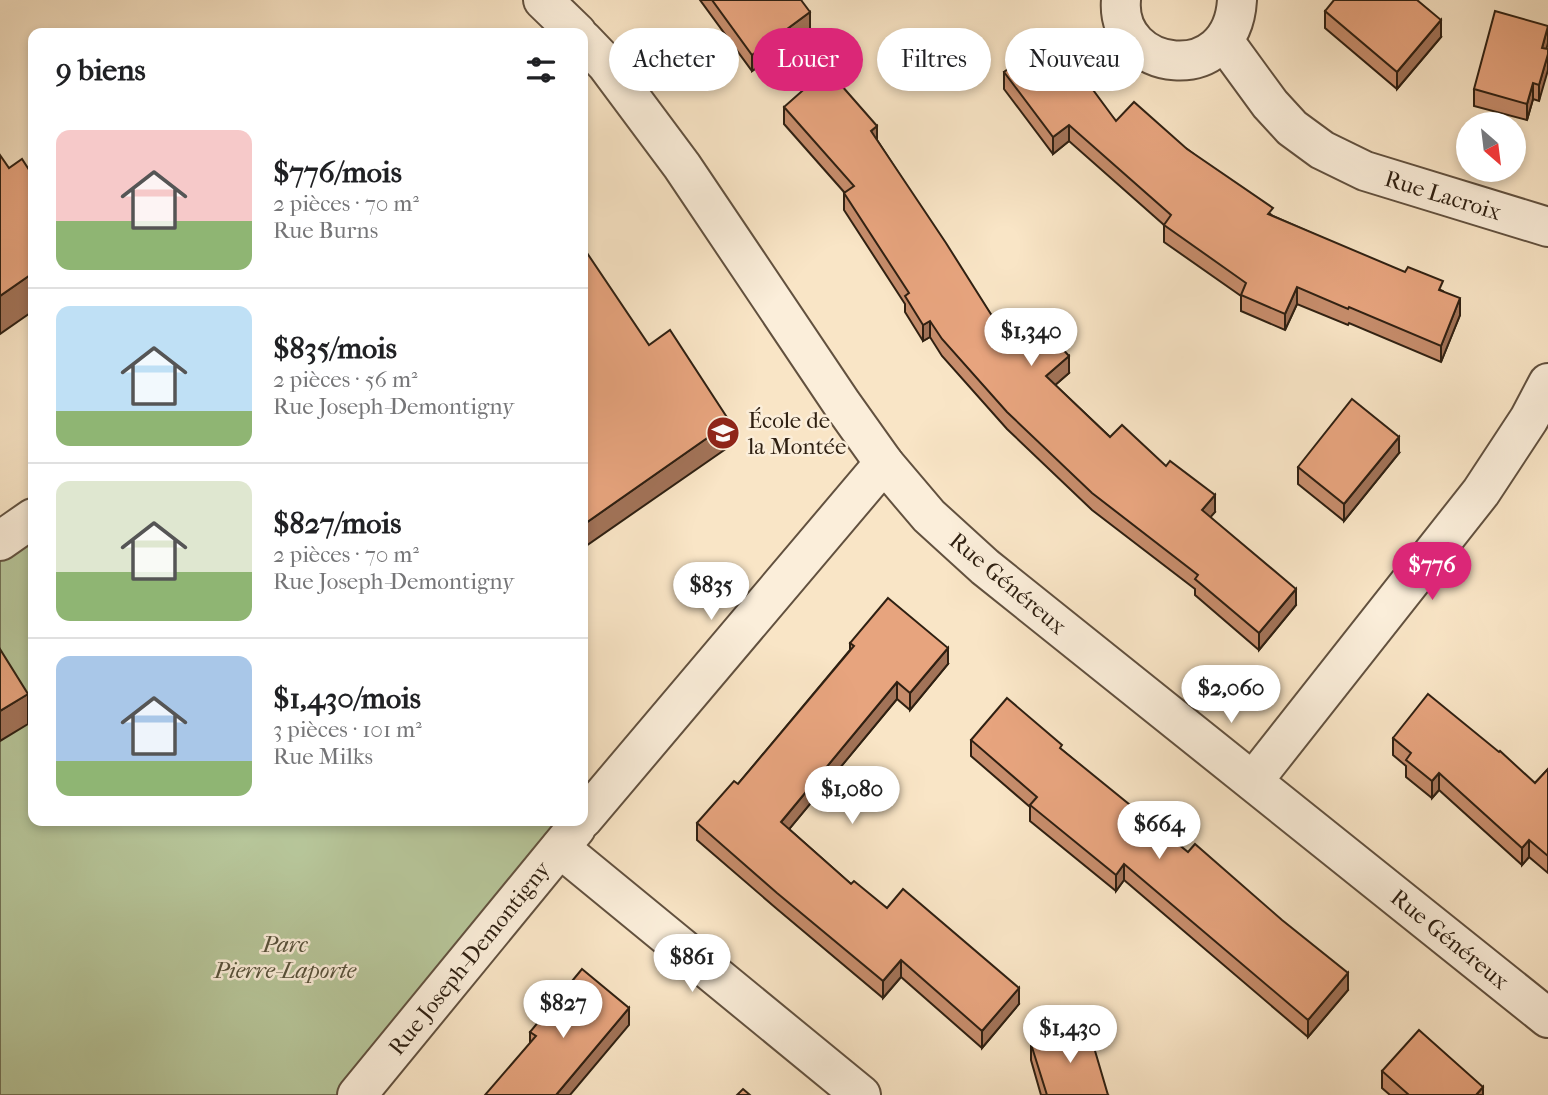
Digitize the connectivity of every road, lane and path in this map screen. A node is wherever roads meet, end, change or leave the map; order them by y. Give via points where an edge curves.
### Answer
1 (543, 0) edge
2 (1121, 0) edge
3 (1237, 0) edge
4 (572, 28) edge
5 (1224, 41) junction
6 (588, 45) edge
7 (1548, 227) edge
8 (1548, 383) edge
9 (884, 463) junction
10 (28, 521) edge
11 (0, 541) edge
12 (1253, 781) junction
13 (588, 814) edge
14 (575, 829) edge
15 (1548, 1018) edge
16 (357, 1095) edge
17 (861, 1095) edge

1 - 4 street
2 - 5 street via 1126,29 1149,54 1164,60 1198,58
3 - 5 street via 1232,29
5 - 7 street, Rue Lacroix via 1284,120 1322,150 1365,171
6 - 9 street, Rue Généreux via 682,166
8 - 12 street via 1481,492
9 - 12 street, Rue Généreux via 929,516 985,567
9 - 13 street, Rue Joseph-Demontigny
10 - 11 street
12 - 15 street, Rue Généreux
14 - 16 street, Rue Joseph-Demontigny
14 - 17 street

